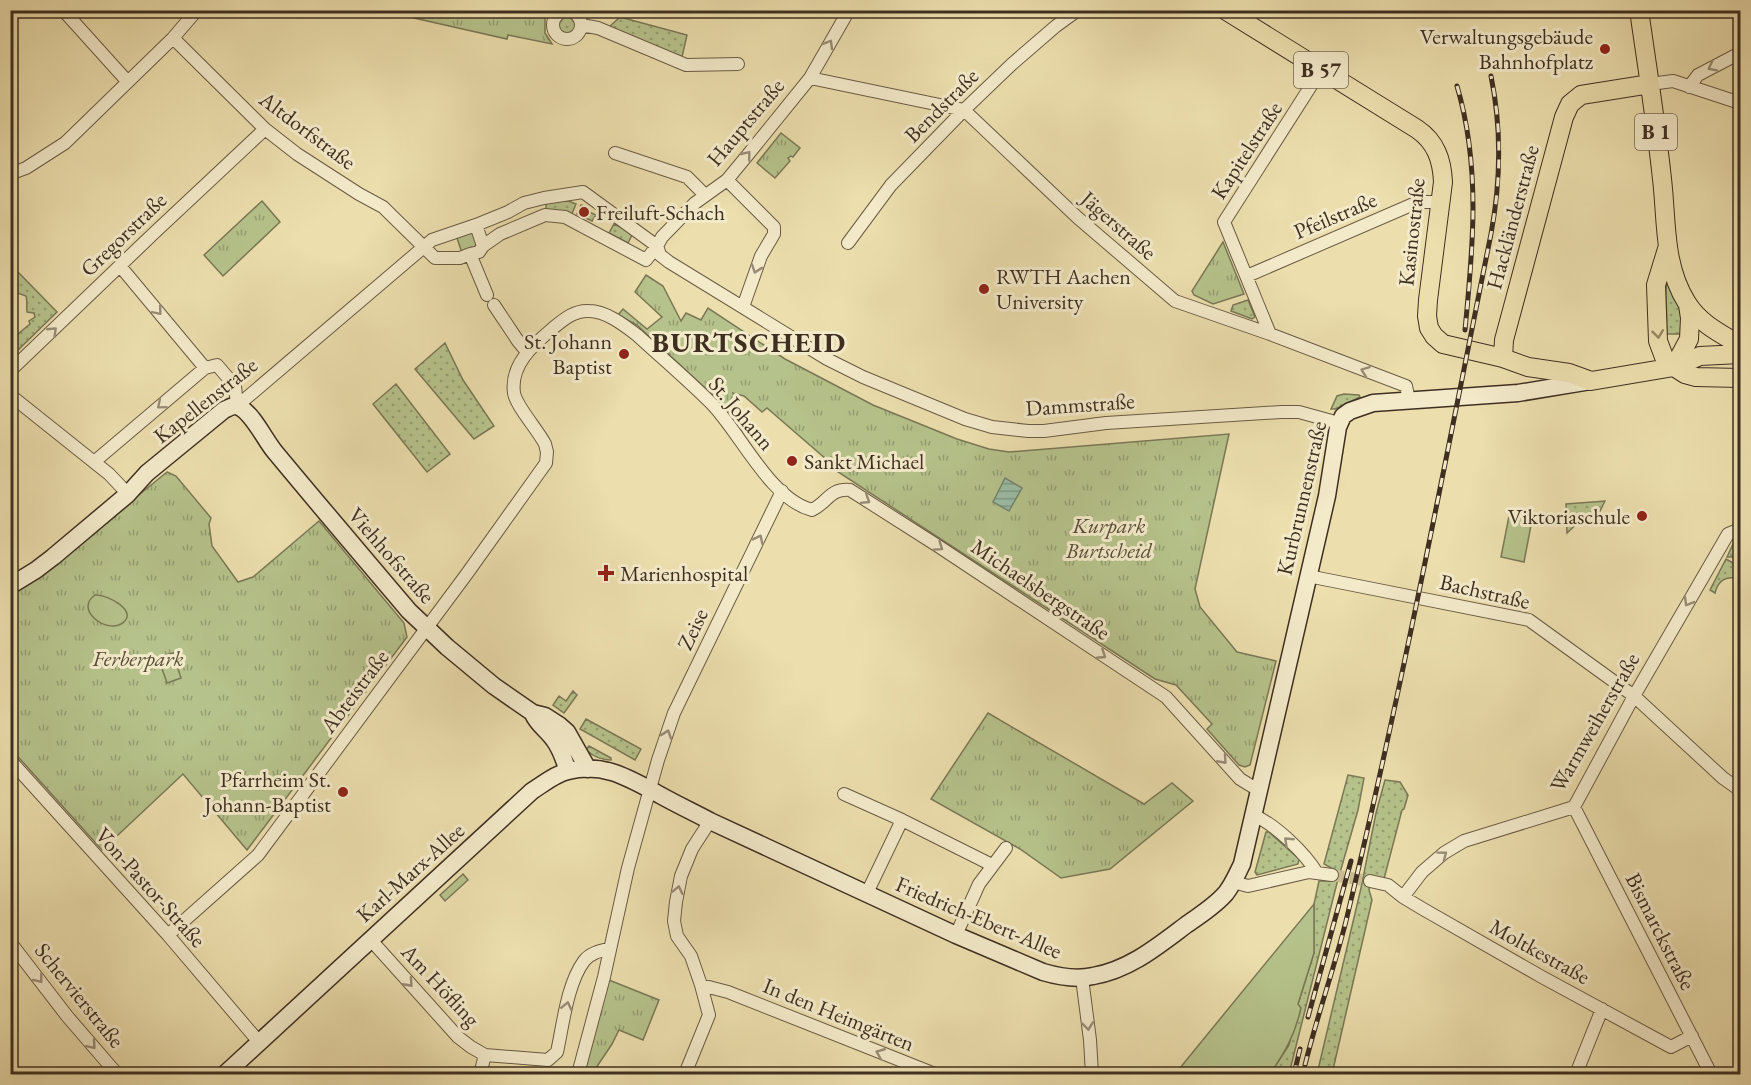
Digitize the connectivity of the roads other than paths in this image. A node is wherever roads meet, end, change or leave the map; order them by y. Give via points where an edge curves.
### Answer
1 (63, 10) edge
2 (197, 10) edge
3 (849, 10) edge
4 (1078, 10) edge
5 (1225, 10) edge
6 (1639, 10) edge
7 (574, 11) edge
8 (555, 13) edge
9 (581, 25) junction
10 (173, 38) junction
11 (1740, 53) edge
12 (738, 64) dead end
13 (1321, 70) junction
14 (810, 78) junction
15 (127, 81) junction
16 (1650, 84) junction
17 (1689, 87) junction
18 (1740, 103) edge
19 (964, 110) junction
20 (265, 129) junction
21 (615, 153) dead end
22 (10, 174) edge
23 (727, 180) junction
24 (705, 195) junction
25 (1441, 202) junction
26 (476, 225) junction
27 (848, 243) dead end
28 (483, 246) junction
29 (657, 246) junction
30 (425, 247) junction
31 (1667, 249) junction
32 (470, 254) junction
33 (120, 266) junction
34 (1247, 276) junction
35 (1688, 304) junction
36 (743, 307) junction
37 (1270, 334) junction
38 (1740, 345) edge
39 (527, 352) junction
40 (1740, 354) edge
41 (1503, 358) junction
42 (1674, 367) junction
43 (206, 368) junction
44 (10, 371) edge
45 (1740, 378) edge
46 (1590, 381) junction
47 (10, 395) edge
48 (1409, 400) junction
49 (237, 406) junction
50 (1340, 423) junction
51 (94, 462) junction
52 (782, 491) junction
53 (128, 494) junction
54 (1740, 529) edge
55 (1308, 576) junction
56 (10, 586) edge
57 (427, 629) junction
58 (1634, 696) junction
59 (533, 713) junction
60 (10, 760) edge
61 (588, 769) junction
62 (568, 771) junction
63 (650, 790) junction
64 (1258, 790) junction
65 (1740, 790) edge
66 (844, 794) dead end
67 (1574, 807) junction
68 (1253, 815) junction
69 (902, 820) junction
70 (710, 821) junction
71 (1006, 848) dead end
72 (992, 865) junction
73 (1317, 873) junction
74 (1332, 875) tunnel mouth
75 (1370, 881) tunnel mouth
76 (1233, 882) junction
77 (867, 893) junction
78 (1403, 897) junction
79 (168, 935) junction
80 (956, 935) junction
81 (370, 939) junction
82 (10, 942) edge
83 (609, 949) junction
84 (1082, 978) junction
85 (701, 985) junction
86 (1602, 1010) junction
87 (1692, 1036) junction
88 (259, 1042) junction
89 (485, 1054) junction
90 (117, 1074) edge
91 (225, 1074) edge
92 (480, 1074) edge
93 (578, 1074) edge
94 (685, 1074) edge
95 (934, 1074) edge
96 (1092, 1074) edge
97 (1576, 1074) edge
98 (1711, 1074) edge

1 - 15 street
2 - 10 street
14 -> 3 street, Hauptstraße
4 - 19 street, Bendstraße via 1038,41
5 - 13 main road, Kasinostraße / B 57
6 - 16 main road, B 1
7 - 8 street
7 - 9 street
8 - 9 street via 554,27 561,37 574,37
9 - 12 street via 598,28 686,65
10 - 15 street
10 - 20 street, Altdorfstraße
11 -> 17 street via 1698,75
13 - 25 main road, Kasinostraße / B 57 via 1427,137 1442,165
13 - 34 street, Kapitelstraße via 1224,222
14 - 19 street
23 -> 14 street, Hauptstraße
15 - 22 street via 65,143
16 - 17 street via 1673,81
16 - 31 main road, B 1
16 - 41 main road, Hackländerstraße via 1581,95 1570,104 1504,340
17 - 18 street
19 - 27 street, Bendstraße via 891,185
19 - 37 street, Jägerstraße via 1078,218 1175,301
20 - 30 street, Altdorfstraße via 297,154 383,207
20 - 33 street, Gregorstraße
21 - 24 street via 687,177
23 - 24 street, Hauptstraße
23 -> 36 street via 774,227
24 - 29 street, Hauptstraße
25 - 34 street, Pfeilstraße via 1418,202
25 - 41 main road, Kasinostraße / B 57 via 1428,300 1430,328 1443,344
26 - 28 street
26 - 29 street, Kapellenstraße via 524,203 583,192
26 - 30 street, Kapellenstraße via 432,240
28 - 29 street via 500,234 546,215 565,216 646,260
28 - 32 street via 479,252
29 - 36 street, Dammstraße via 669,262
30 - 32 street, Altdorfstraße via 435,258
30 - 49 street, Kapellenstraße
31 - 35 main road, B 1 via 1677,285
31 -> 42 main road, B 1 via 1656,285 1657,328 1664,357
32 - 39 street via 491,300
33 -> 43 street
44 -> 33 street, Gregorstraße
34 - 37 street
35 - 38 main road, B 1 via 1710,327
35 - 42 main road via 1689,339
36 - 50 street, Dammstraße via 863,377 992,427 1044,431 1106,423 1281,412 1299,412
48 -> 37 street, Jägerstraße via 1406,386
39 - 52 street, St. Johann via 562,320 577,312 600,312 613,319 638,335 713,406
39 - 57 street, Abteistraße via 513,380 514,396 544,441 546,463
40 - 42 main road, Kurbrunnenstraße via 1700,356
41 - 46 main road, Kasinostraße / B 57
42 - 45 main road, Kurbrunnenstraße via 1699,377
42 - 46 main road, Kurbrunnenstraße / B 57
43 - 49 street via 218,365 234,386
43 -> 51 street, Kapellenstraße
46 - 48 main road, Kurbrunnenstraße via 1518,393
47 - 51 street
48 - 50 main road, Kurbrunnenstraße via 1356,407
49 - 53 main road, Kapellenstraße via 224,410 147,473
49 - 57 main road, Viehhofstraße via 247,412 283,462
50 - 55 main road, Kurbrunnenstraße
51 - 53 street
63 -> 52 street, Zeise via 674,713
52 -> 64 street, Michaelsbergstraße via 812,510 834,492 850,490 1166,697 1240,779
53 - 56 main road, Kapellenstraße via 45,564
54 -> 58 street, Warmweiherstraße via 1728,534
55 - 58 street, Bachstraße via 1529,620
55 - 64 main road, Kurbrunnenstraße
57 - 59 main road, Viehhofstraße via 494,686
57 - 79 street, Abteistraße via 258,855
58 - 65 street, Bachstraße
58 - 67 street, Warmweiherstraße
59 - 61 main road, Viehhofstraße via 545,716 567,732
59 - 62 main road, Viehhofstraße via 537,723 556,741
60 - 79 street, Von-Pastor-Straße
61 - 62 main road, Karl-Marx-Allee
61 - 63 main road, Karl-Marx-Allee via 622,775
62 - 81 main road, Karl-Marx-Allee via 532,791
63 - 70 main road, Friedrich-Ebert-Allee
63 - 83 street, Zeise
64 - 68 main road, Kurbrunnenstraße
66 - 69 street
78 -> 67 street, Warmweiherstraße via 1422,872 1464,841
67 - 87 street, Bismarckstraße
73 -> 68 street via 1310,861 1270,824
68 - 76 main road, Kurbrunnenstraße via 1242,864
69 - 72 street
69 - 77 street
70 - 77 main road, Friedrich-Ebert-Allee
85 -> 70 street via 691,956 676,936 674,921 685,867
71 - 72 street
72 - 80 street
73 - 74 street
73 - 76 street via 1248,886
75 - 78 street, Moltkestraße via 1388,885
76 - 84 main road, Friedrich-Ebert-Allee via 1214,905 1154,950 1122,967
77 - 80 main road, Friedrich-Ebert-Allee
78 - 86 street, Moltkestraße
79 - 88 street, Von-Pastor-Straße
80 - 84 main road, Friedrich-Ebert-Allee via 1043,972
81 - 88 main road, Karl-Marx-Allee
81 -> 89 street, Am Höfling via 458,1037
82 -> 90 street, Schervierstraße
89 -> 83 street, Am Höfling via 548,1060 557,1052 572,986 585,960
83 - 93 street, Zeise
84 -> 96 street
85 - 94 street via 709,1015
95 -> 85 street, In den Heimgärten via 728,992
86 - 87 street, Moltkestraße via 1671,1047
86 - 97 street
87 - 98 street, Bismarckstraße
88 - 91 main road, Karl-Marx-Allee
89 - 92 street, Am Höfling

